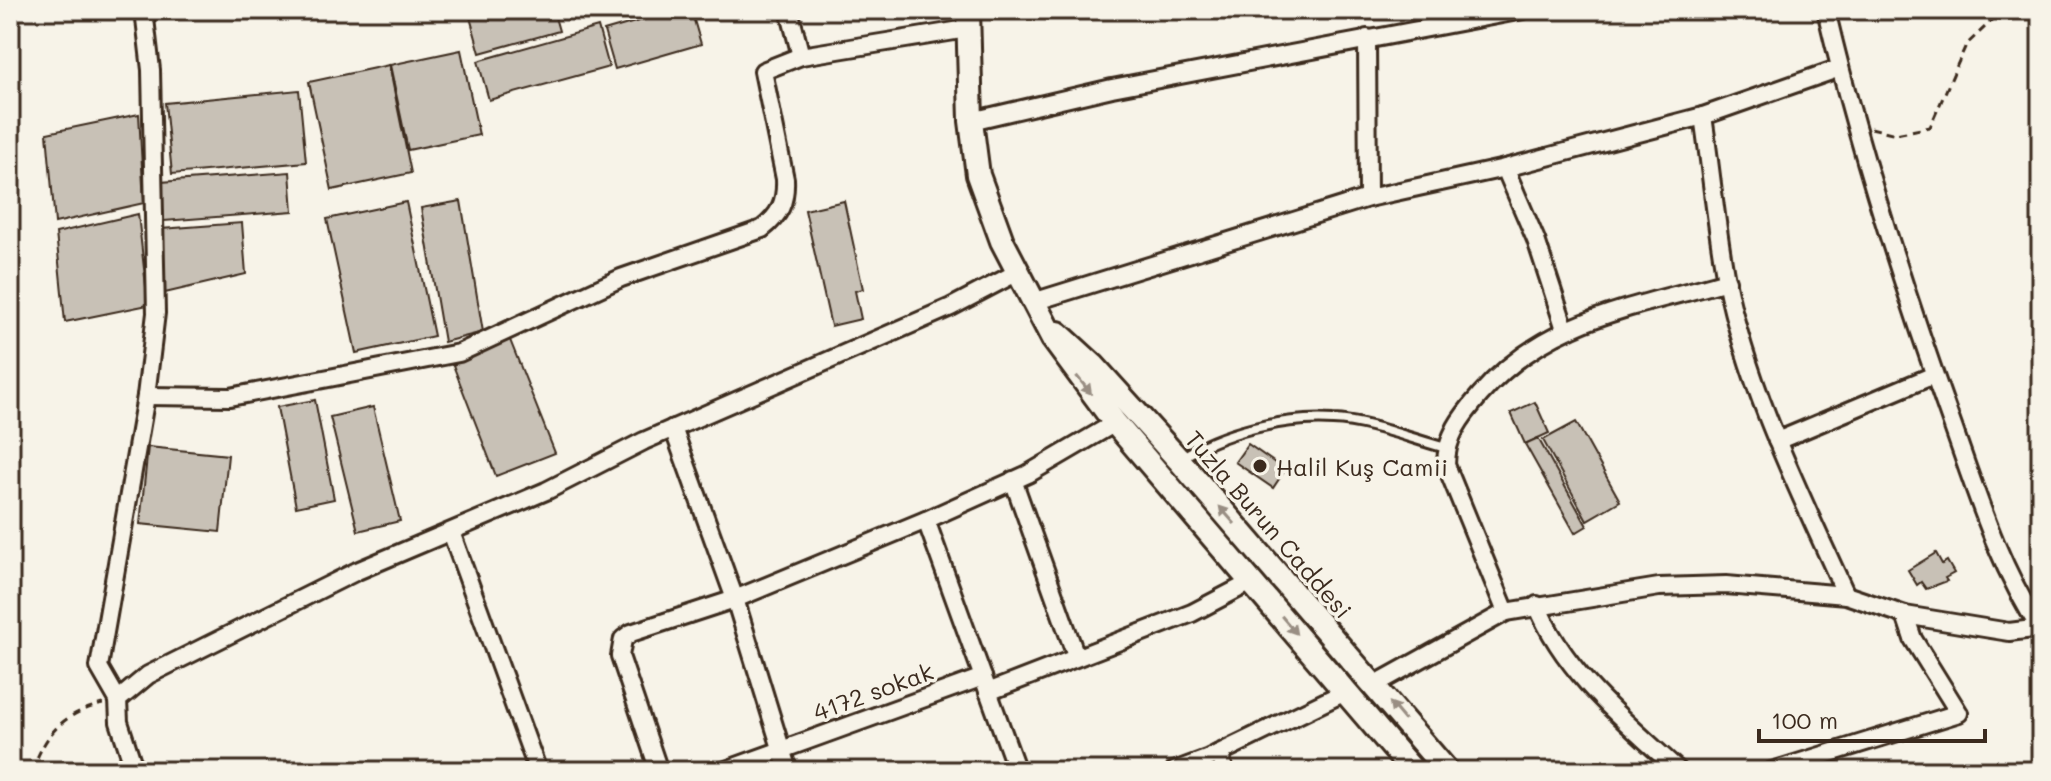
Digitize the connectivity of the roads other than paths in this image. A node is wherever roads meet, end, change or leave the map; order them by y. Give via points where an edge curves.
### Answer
1 (144, 10) edge
2 (789, 10) edge
3 (1523, 10) edge
4 (1826, 10) edge
5 (967, 20) edge
6 (1367, 38) junction
7 (801, 56) junction
8 (1840, 68) junction
9 (1703, 116) junction
10 (971, 121) junction
11 (1505, 168) junction
12 (1368, 198) junction
13 (1018, 272) junction
14 (1727, 281) junction
15 (1038, 311) junction
16 (1565, 329) junction
17 (1934, 375) junction
18 (146, 396) junction
19 (1115, 423) junction
20 (673, 428) junction
21 (1777, 441) junction
22 (1446, 448) junction
23 (1179, 460) junction
24 (1013, 480) junction
25 (926, 520) junction
26 (451, 532) junction
27 (1253, 581) junction
28 (1846, 595) junction
29 (735, 599) junction
30 (1537, 605) junction
31 (1506, 612) junction
32 (1905, 615) junction
33 (2041, 629) edge
34 (1076, 656) junction
35 (985, 685) junction
36 (1374, 685) junction
37 (1345, 692) junction
38 (118, 700) junction
39 (780, 751) junction
40 (1219, 753) junction
41 (135, 771) edge
42 (538, 771) edge
43 (659, 771) edge
44 (723, 771) edge
45 (788, 771) edge
46 (1017, 771) edge
47 (1174, 771) edge
48 (1225, 771) edge
49 (1413, 771) edge
50 (1447, 771) edge
51 (1679, 771) edge
52 (1772, 771) edge

1 - 18 street via 151,70 156,313
2 - 7 street
3 - 6 street
4 - 8 street
5 - 7 street
5 - 10 main road, Tuzla Burun Caddesi
6 - 10 street
6 - 12 street
7 - 18 street via 763,71 786,197 762,229 621,278 459,353 230,397
8 - 9 street
8 - 17 street via 1891,253
9 - 11 street
9 - 14 street
10 - 13 main road, Tuzla Burun Caddesi via 982,189
11 - 12 street
11 - 16 street
12 - 15 street
13 - 15 main road, Tuzla Burun Caddesi
13 - 20 street via 951,307
14 - 16 street
14 - 21 street
15 -> 19 main road, Tuzla Burun Caddesi via 1076,374
15 - 23 main road, Tuzla Burun Caddesi
16 - 22 street via 1528,349 1488,386 1453,430
17 - 21 street
17 - 33 street via 2003,564
18 - 38 street via 99,667
19 - 24 street
19 - 27 main road, Tuzla Burun Caddesi
20 - 26 street
20 - 29 street
21 - 28 street
22 - 23 lane via 1335,419 1249,431 1195,449
22 - 31 street via 1452,481
36 -> 23 main road, Tuzla Burun Caddesi
24 - 25 street
24 - 34 street
25 - 29 street
25 - 35 street
26 - 38 street via 327,586 148,675
26 - 42 street
27 - 34 street, 4172 sokak via 1192,613
27 -> 37 main road, Tuzla Burun Caddesi
28 - 30 street via 1726,585 1659,587
28 - 32 street
29 - 39 street
29 - 43 street via 649,624 623,639 619,648
30 - 31 street
30 - 51 street via 1550,633 1606,704
31 - 36 street
32 - 33 street via 2009,632
32 - 52 street via 1913,639 1959,713
34 - 35 street, 4172 sokak
35 - 39 street, 4172 sokak
35 - 46 street
50 -> 36 main road, Tuzla Burun Caddesi
37 - 40 street
37 - 49 main road, Tuzla Burun Caddesi
38 - 41 street via 119,722
39 - 44 street, 4172 sokak
39 - 45 street
40 - 47 street
40 - 48 street

